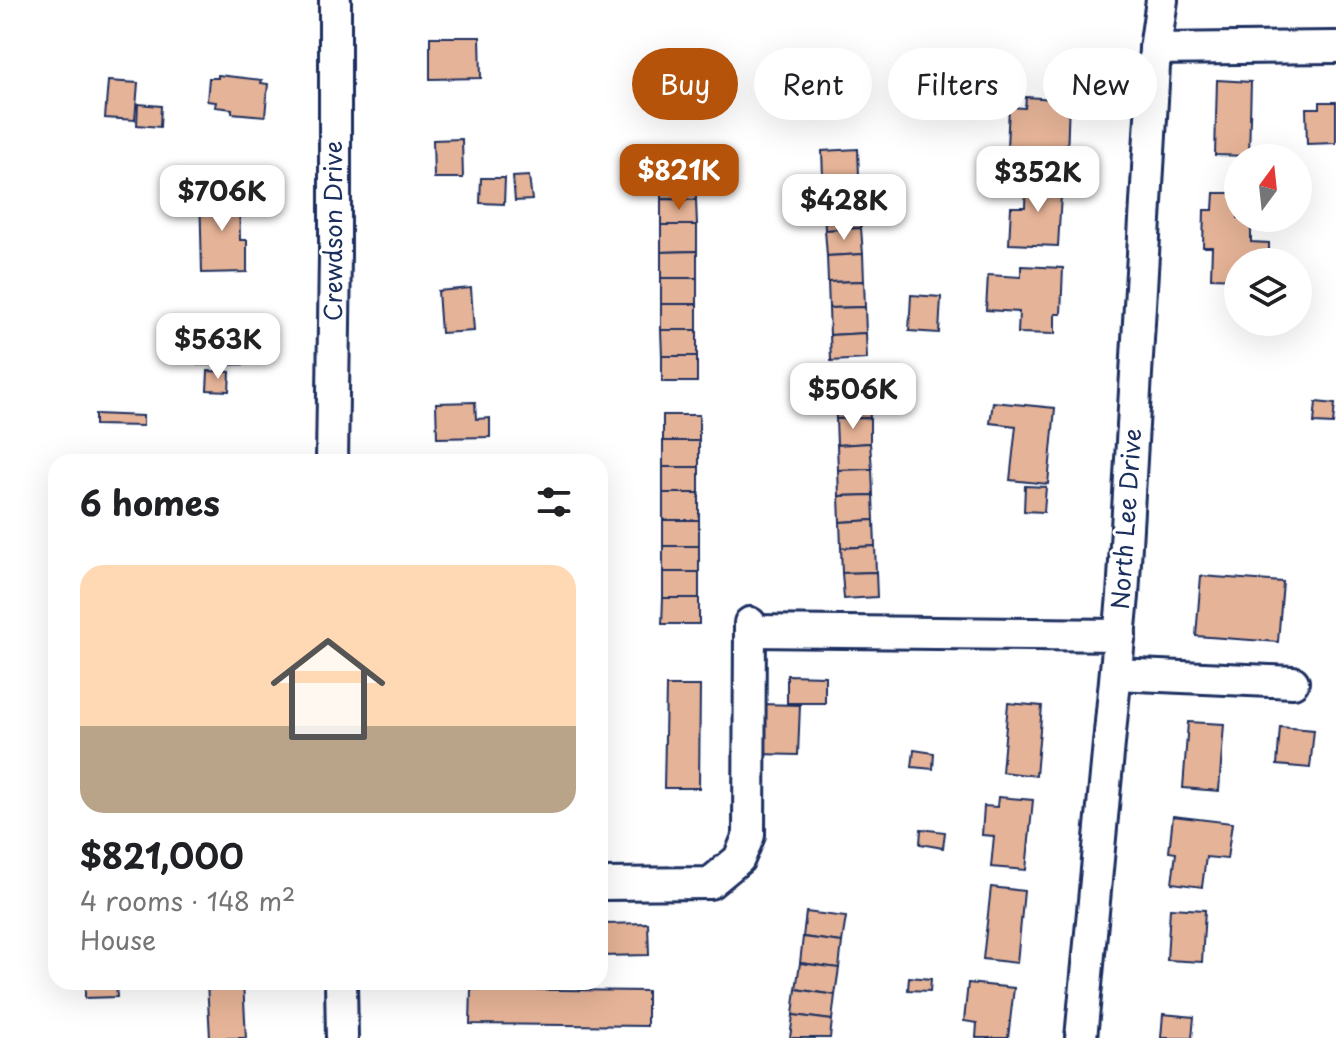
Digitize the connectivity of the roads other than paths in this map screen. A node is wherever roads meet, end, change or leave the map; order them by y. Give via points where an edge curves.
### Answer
1 (335, 0) edge
2 (1162, 0) edge
3 (1336, 47) edge
4 (1155, 48) edge
5 (1157, 49) edge
6 (1151, 120) edge
7 (332, 454) edge
8 (1120, 635) junction
9 (1116, 674) junction
10 (1293, 682) dead end
11 (608, 884) edge
12 (341, 990) edge
13 (342, 1038) edge
14 (1081, 1038) edge

1 - 7 street, Crewdson Drive
2 - 4 street, North Lee Drive
3 - 5 street
6 - 8 street, North Lee Drive
8 - 9 street, North Lee Drive
8 - 11 street via 750,627 749,835 739,859 710,883
9 - 10 street
9 - 14 street, North Lee Drive
12 - 13 street

